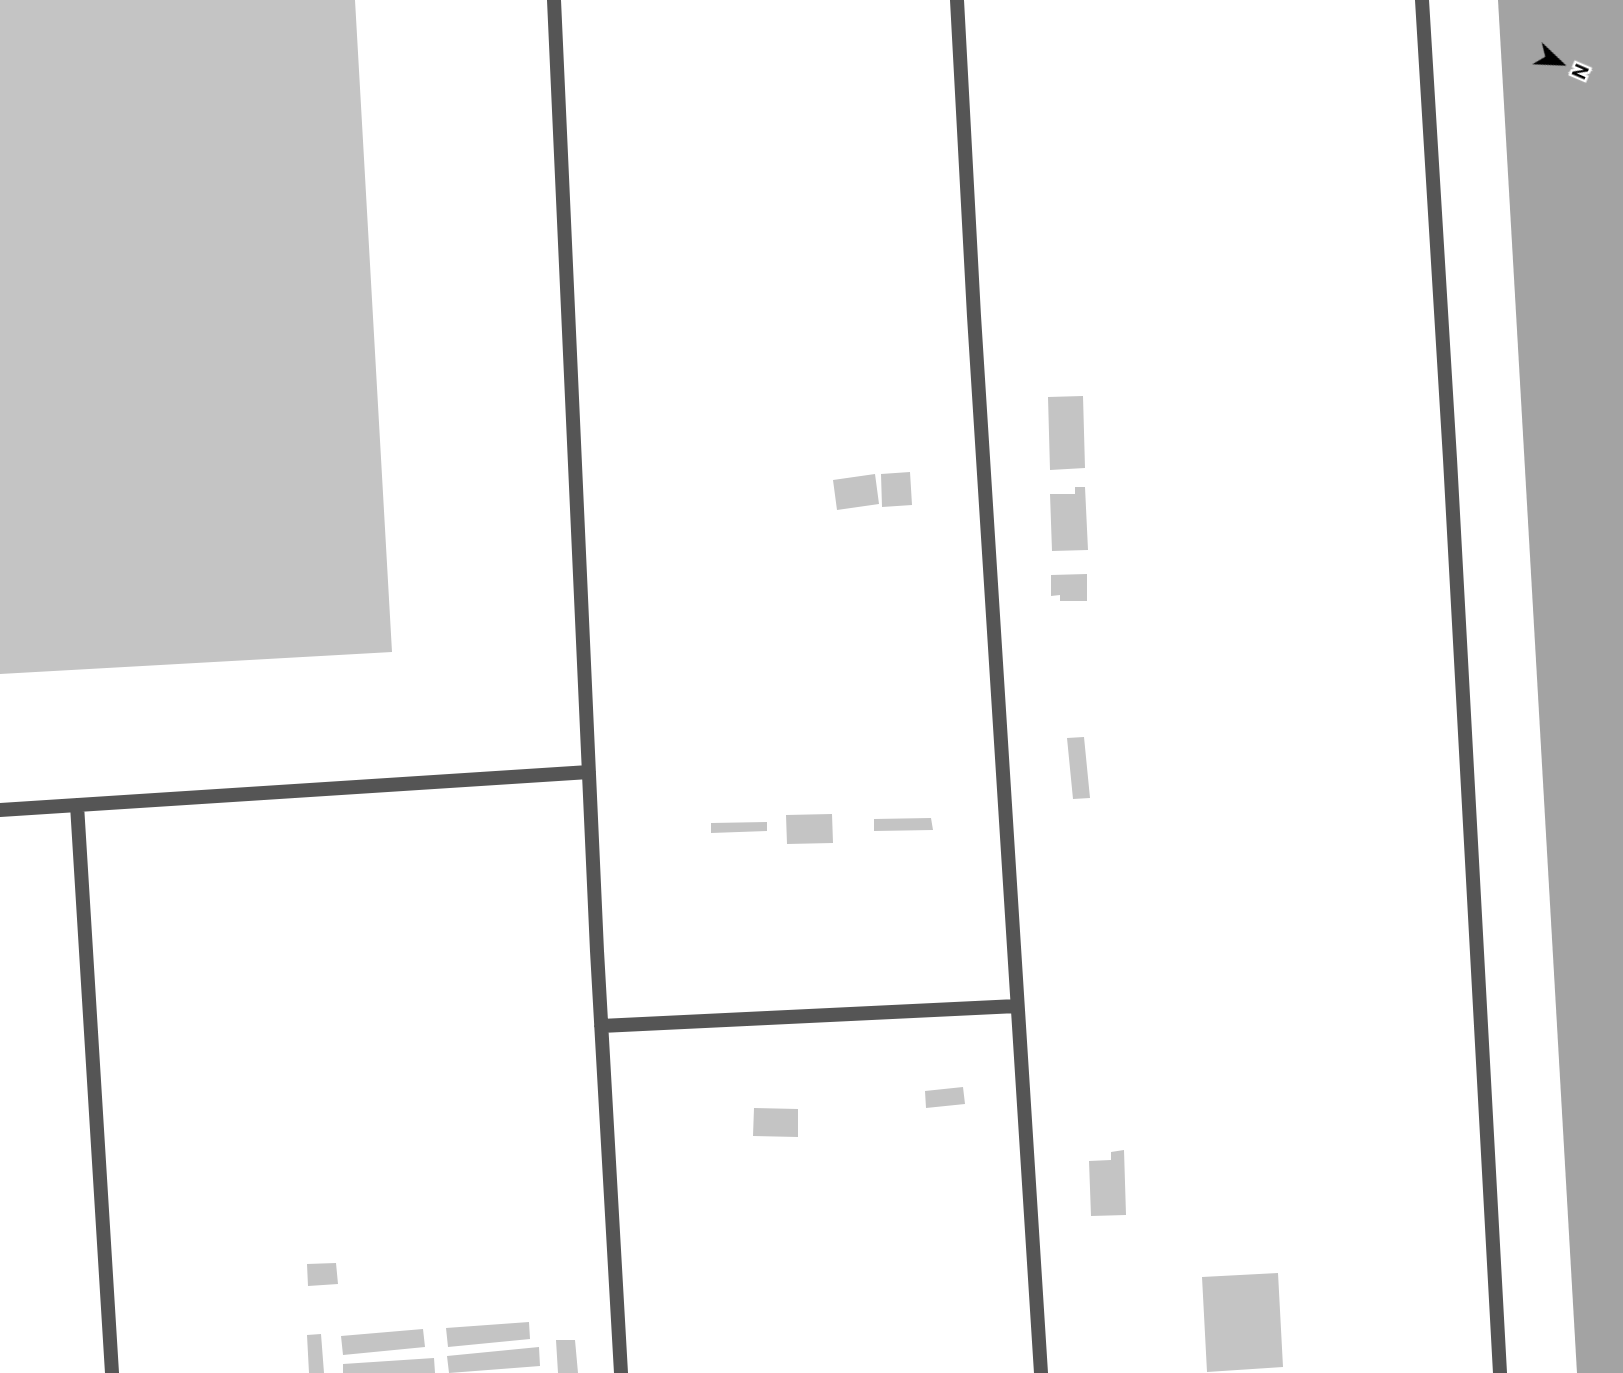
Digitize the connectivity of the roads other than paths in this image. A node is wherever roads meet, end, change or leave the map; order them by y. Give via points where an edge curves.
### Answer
1 (554, 0) edge
2 (957, 0) edge
3 (1422, 0) edge
4 (589, 772) junction
5 (77, 805) junction
6 (0, 810) edge
7 (1017, 1006) junction
8 (601, 1026) junction
9 (111, 1373) edge
10 (621, 1373) edge
11 (1041, 1373) edge
12 (1500, 1373) edge

1 - 4 lane
2 - 7 lane
3 - 12 lane
4 - 5 lane
4 - 8 lane
5 - 6 lane
5 - 9 lane
7 - 8 lane
7 - 11 lane
8 - 10 lane

